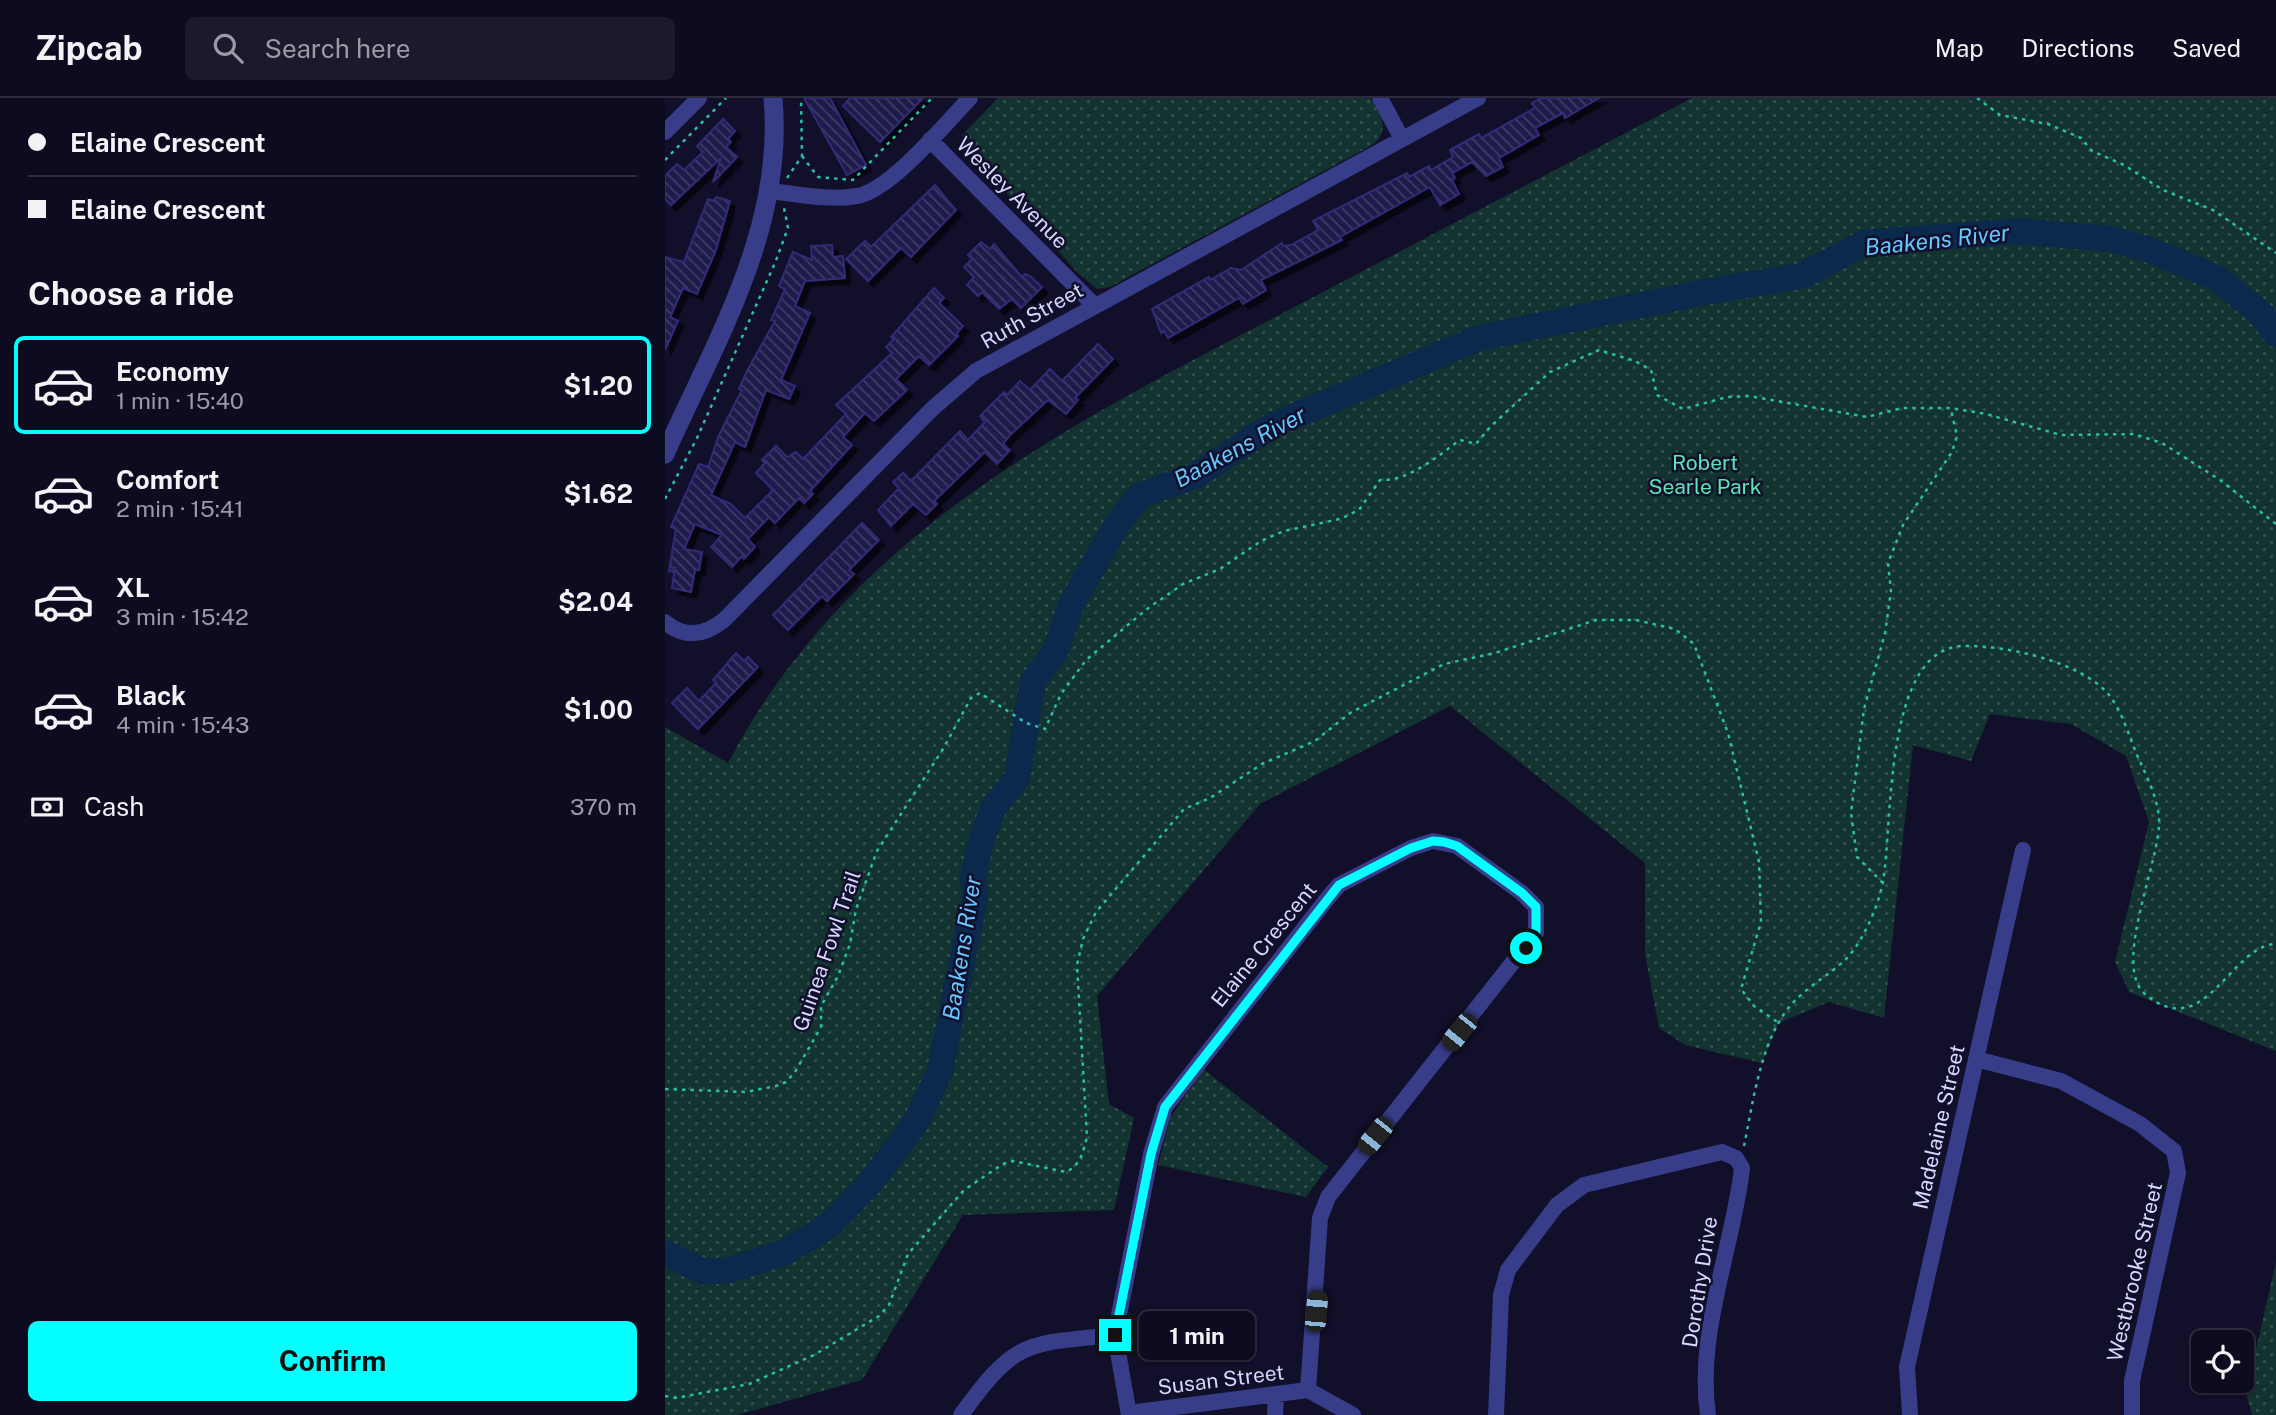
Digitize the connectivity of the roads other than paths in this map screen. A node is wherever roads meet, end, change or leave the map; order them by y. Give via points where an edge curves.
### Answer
1 (699, 98) edge
2 (773, 98) edge
3 (971, 98) edge
4 (1380, 98) edge
5 (1478, 98) edge
6 (665, 132) edge
7 (1402, 139) junction
8 (930, 140) junction
9 (771, 191) junction
10 (1095, 306) junction
11 (665, 454) edge
12 (665, 622) edge
13 (2024, 850) dead end
14 (1976, 1059) junction
15 (1115, 1335) junction
16 (1308, 1390) junction
17 (1276, 1394) junction
18 (1129, 1414) edge
19 (961, 1415) edge
20 (1275, 1415) edge
21 (1353, 1415) edge
22 (1496, 1415) edge
23 (1708, 1415) edge
24 (1910, 1415) edge
25 (2131, 1415) edge

1 - 6 street
2 - 9 street
3 - 8 street
4 - 7 street
5 - 7 street, Ruth Street
7 - 10 street, Ruth Street
8 - 9 street via 884,184 866,194 843,198
8 - 10 street, Wesley Avenue
9 - 11 street via 753,256
10 - 12 street, Ruth Street via 955,387 711,630 690,634
13 - 14 street, Madelaine Street
14 - 24 street, Madelaine Street via 1907,1367
14 - 25 street, Westbrooke Street via 2061,1081 2160,1137 2177,1157 2178,1173 2132,1381
15 - 16 street, Elaine Crescent via 1151,1154 1174,1092 1339,885 1411,848 1444,842 1457,846 1522,893 1536,907 1536,933 1328,1197 1320,1219
15 - 18 street, Elaine Crescent
15 - 19 street via 1050,1342 1019,1352 995,1369
16 - 17 street, Susan Street
16 - 21 street, Susan Street
17 - 18 street, Susan Street
17 - 20 street
22 - 23 street, Dorothy Drive via 1504,1281 1557,1205 1584,1185 1716,1153 1739,1161 1740,1183 1719,1275 1706,1376

